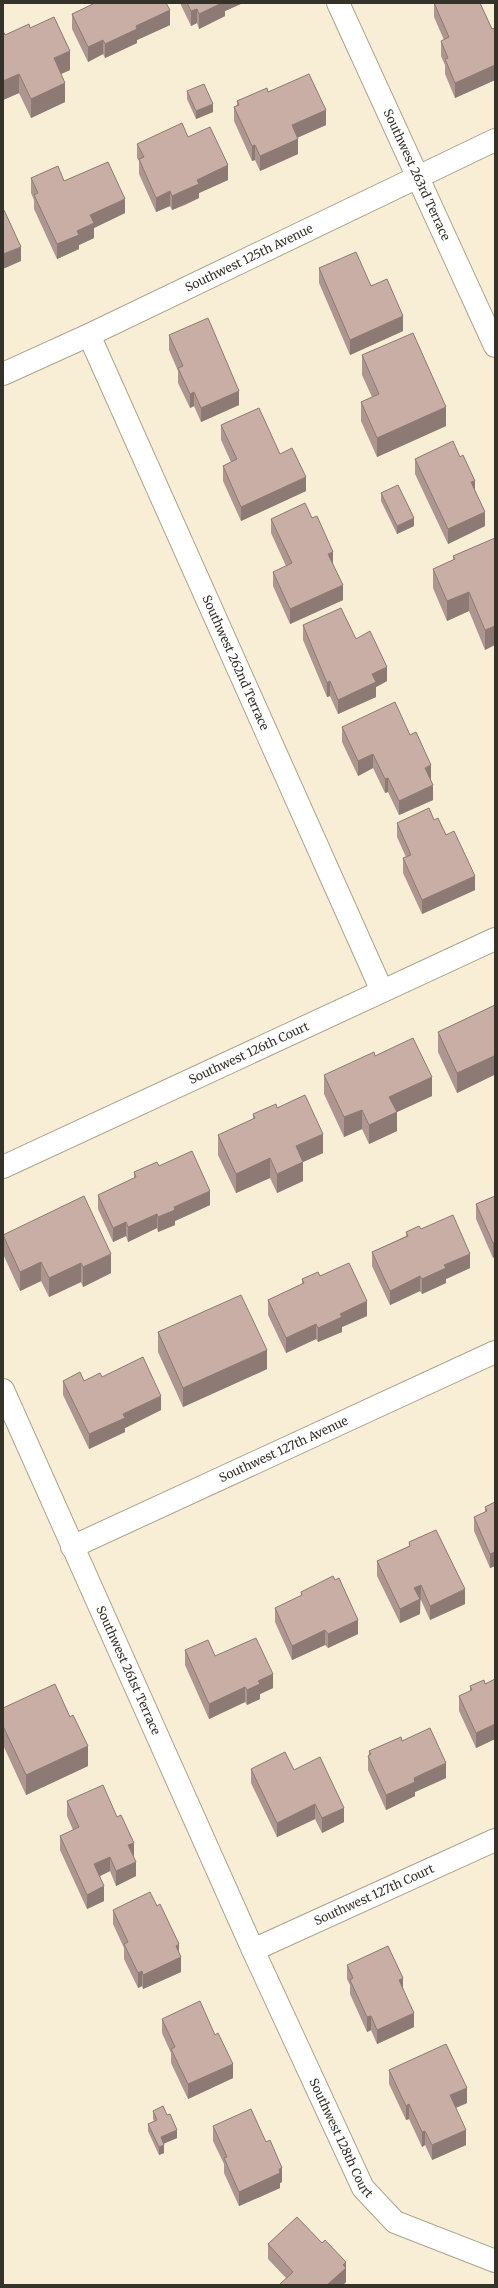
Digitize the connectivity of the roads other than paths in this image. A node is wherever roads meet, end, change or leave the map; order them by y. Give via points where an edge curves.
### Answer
1 (338, 3) edge
2 (495, 140) edge
3 (419, 176) junction
4 (89, 335) junction
5 (495, 346) edge
6 (3, 374) edge
7 (495, 939) edge
8 (382, 991) junction
9 (3, 1167) edge
10 (495, 1352) edge
11 (3, 1390) edge
12 (72, 1547) junction
13 (495, 1840) edge
14 (253, 1950) junction
15 (495, 2261) edge

1 - 3 street, Southwest 263rd Terrace
2 - 3 street, Southwest 125th Avenue
3 - 4 street, Southwest 125th Avenue
3 - 5 street, Southwest 263rd Terrace
4 - 6 street, Southwest 125th Avenue
4 - 8 street, Southwest 262nd Terrace
7 - 8 street, Southwest 126th Court
8 - 9 street, Southwest 126th Court
10 - 12 street, Southwest 127th Avenue
11 - 12 street, Southwest 261st Terrace
12 - 14 street, Southwest 261st Terrace
13 - 14 street, Southwest 127th Court
14 - 15 street, Southwest 128th Court via 363,2188 395,2222

